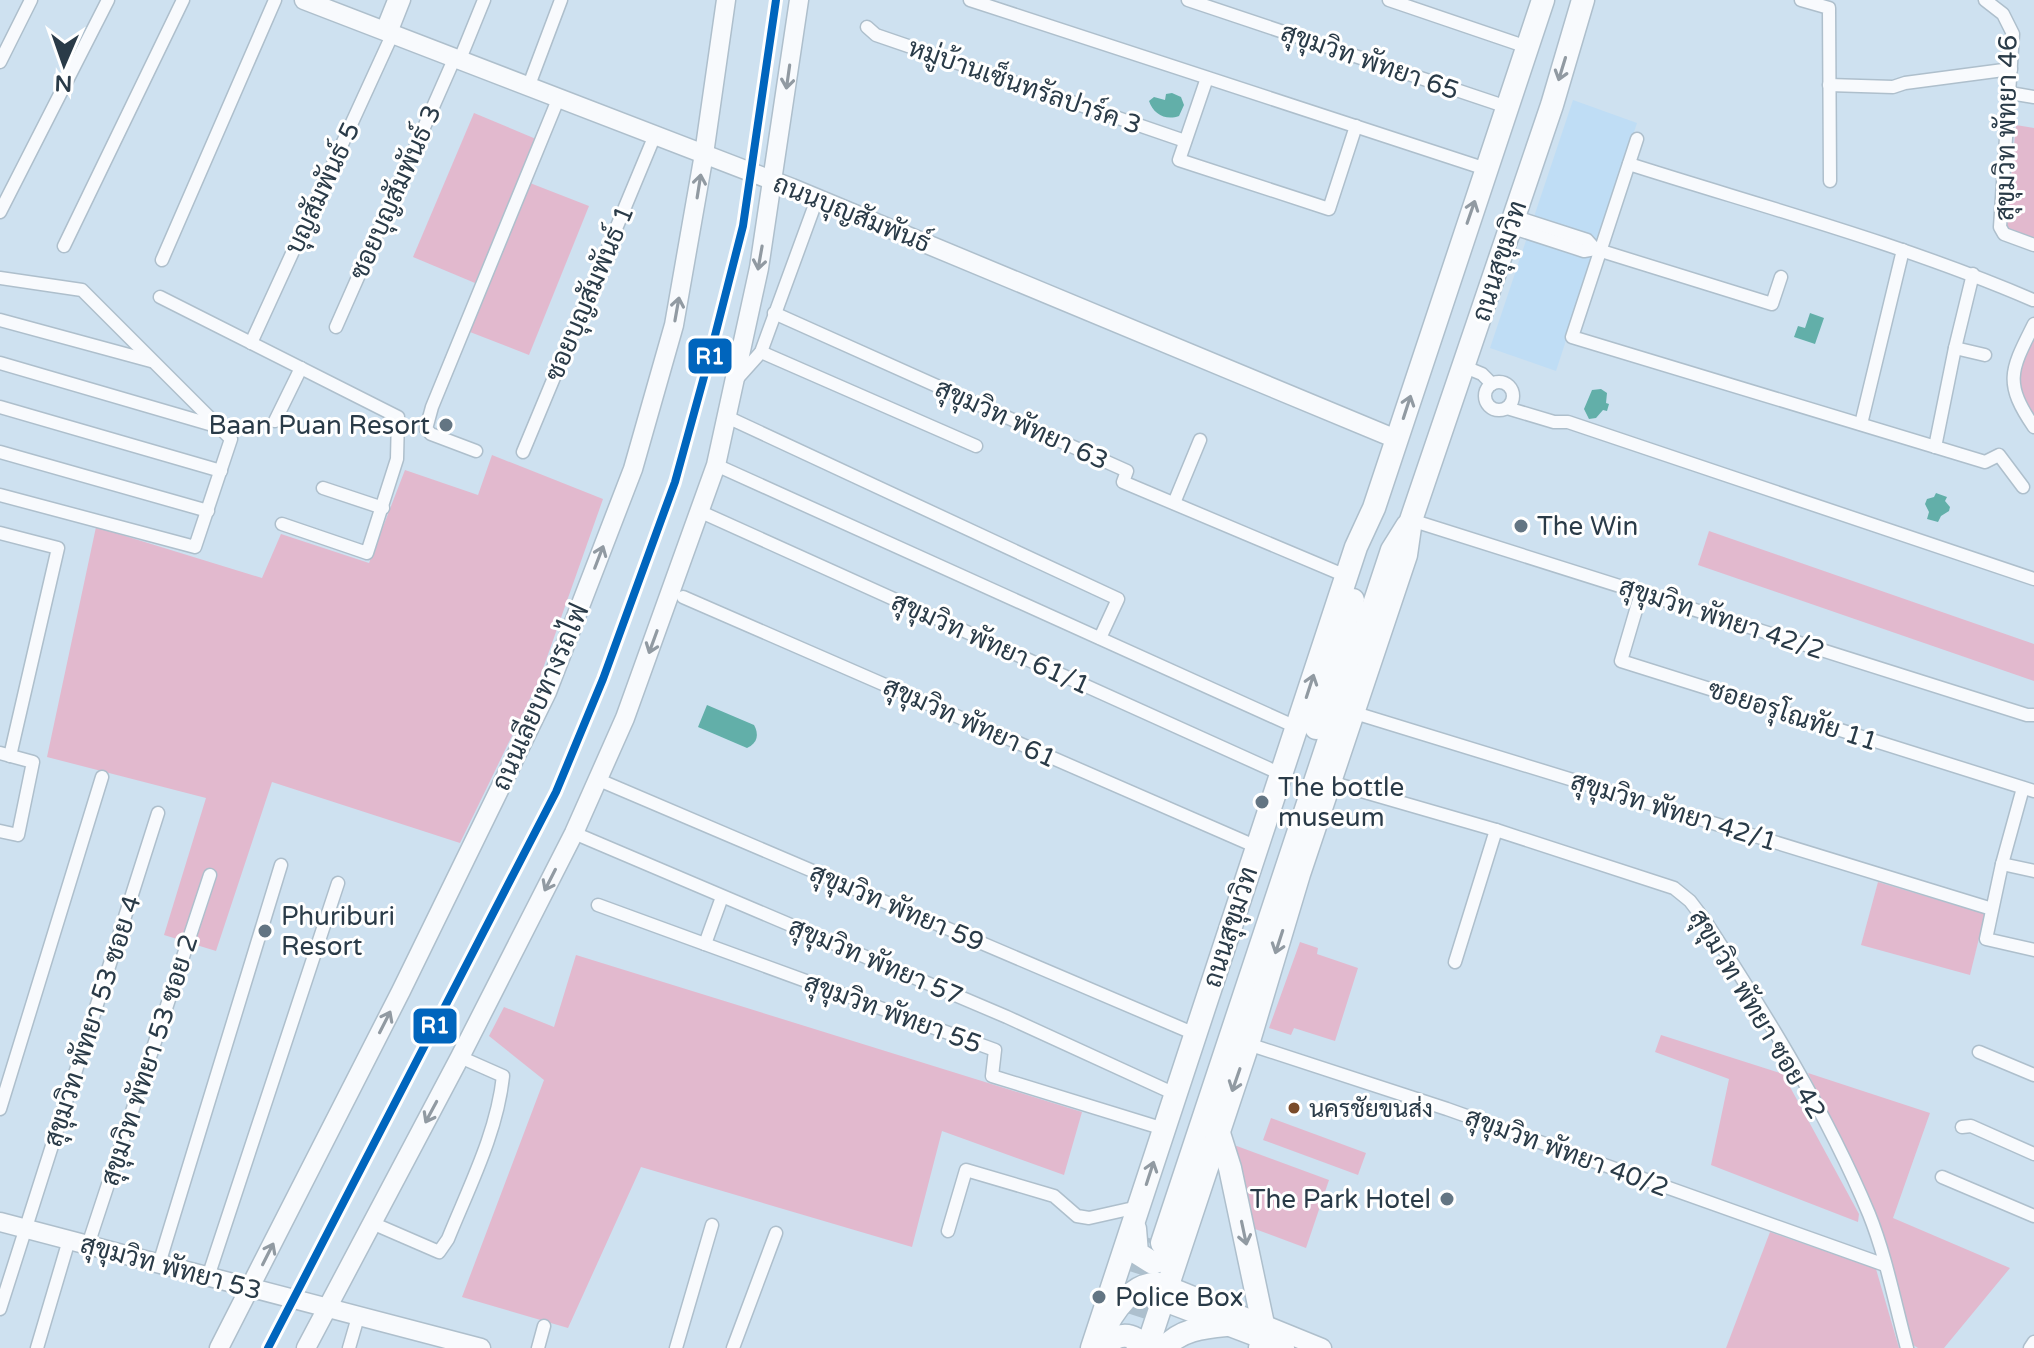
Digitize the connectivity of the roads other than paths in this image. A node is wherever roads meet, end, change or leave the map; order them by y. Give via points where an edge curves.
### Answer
1 (31, 0) edge
2 (108, 0) edge
3 (183, 0) edge
4 (275, 0) edge
5 (304, 0) edge
6 (394, 0) edge
7 (404, 0) edge
8 (484, 0) edge
9 (561, 0) edge
10 (726, 0) edge
11 (799, 0) edge
12 (970, 0) edge
13 (1188, 0) edge
14 (1389, 0) edge
15 (1543, 0) edge
16 (1583, 0) edge
17 (1801, 0) edge
18 (1985, 0) edge
19 (867, 27) dead end
20 (389, 32) junction
21 (1527, 47) junction
22 (458, 58) junction
23 (0, 62) edge
24 (2011, 69) junction
25 (1207, 78) junction
26 (529, 85) junction
27 (1829, 85) junction
28 (2010, 93) junction
29 (559, 97) junction
30 (2034, 97) edge
31 (1507, 107) junction
32 (1356, 126) junction
33 (655, 135) junction
34 (1637, 139) dead end
35 (1185, 141) junction
36 (704, 154) junction
37 (1629, 164) junction
38 (1486, 169) junction
39 (773, 181) junction
40 (1830, 181) dead end
41 (817, 199) junction
42 (0, 212) edge
43 (1512, 222) junction
44 (2034, 245) edge
45 (64, 246) dead end
46 (1598, 250) junction
47 (1903, 250) junction
48 (162, 260) dead end
49 (1973, 274) junction
50 (1781, 277) dead end
51 (0, 278) edge
52 (160, 297) dead end
53 (2033, 300) edge
54 (774, 313) junction
55 (0, 320) edge
56 (2034, 324) edge
57 (336, 327) dead end
58 (251, 343) junction
59 (1955, 348) junction
60 (761, 352) junction
61 (1985, 355) dead end
62 (153, 362) junction
63 (0, 363) edge
64 (1465, 367) junction
65 (301, 368) junction
66 (736, 380) junction
67 (1492, 384) junction
68 (1510, 402) junction
69 (0, 407) edge
70 (727, 417) junction
71 (275, 421) dead end
72 (1861, 424) junction
73 (220, 427) junction
74 (2034, 427) edge
75 (1396, 439) junction
76 (1200, 440) dead end
77 (976, 446) dead end
78 (1935, 447) junction
79 (476, 451) dead end
80 (0, 452) edge
81 (523, 452) dead end
82 (716, 465) junction
83 (221, 471) junction
84 (2023, 487) dead end
85 (323, 488) dead end
86 (0, 495) edge
87 (1174, 503) junction
88 (383, 508) junction
89 (1374, 508) junction
90 (208, 511) junction
91 (701, 512) junction
92 (1411, 520) junction
93 (282, 524) dead end
94 (0, 533) edge
95 (1346, 576) junction
96 (2034, 579) edge
97 (1641, 593) junction
98 (683, 597) dead end
99 (1100, 638) junction
100 (1355, 713) junction
101 (2034, 715) edge
102 (1296, 727) junction
103 (5, 754) edge
104 (1281, 774) junction
105 (102, 777) dead end
106 (599, 780) junction
107 (1330, 782) junction
108 (2028, 789) edge
109 (158, 813) dead end
110 (1496, 830) junction
111 (0, 831) edge
112 (574, 833) junction
113 (1257, 847) junction
114 (2002, 864) junction
115 (281, 865) dead end
116 (2034, 871) edge
117 (210, 875) dead end
118 (338, 883) dead end
119 (722, 897) junction
120 (598, 905) dead end
121 (1992, 909) junction
122 (705, 944) junction
123 (2034, 950) edge
124 (1455, 962) dead end
125 (1195, 1034) junction
126 (1248, 1044) junction
127 (1979, 1052) dead end
128 (460, 1057) junction
129 (2034, 1075) edge
130 (1175, 1094) junction
131 (0, 1109) edge
132 (1962, 1127) dead end
133 (1164, 1129) junction
134 (1218, 1130) junction
135 (2034, 1154) edge
136 (1942, 1177) dead end
137 (1137, 1210) junction
138 (2034, 1216) edge
139 (0, 1222) edge
140 (372, 1223) junction
141 (712, 1225) dead end
142 (1186, 1228) junction
143 (25, 1229) junction
144 (948, 1231) dead end
145 (776, 1233) dead end
146 (69, 1240) junction
147 (88, 1245) junction
148 (1125, 1247) junction
149 (159, 1264) junction
150 (1885, 1265) junction
151 (208, 1277) junction
152 (1141, 1288) junction
153 (250, 1289) junction
154 (1166, 1294) junction
155 (327, 1308) junction
156 (0, 1309) edge
157 (358, 1317) junction
158 (1226, 1325) junction
159 (544, 1326) dead end
160 (1269, 1340) edge
161 (426, 1341) edge
162 (2034, 1342) edge
163 (37, 1348) edge
164 (219, 1348) edge
165 (306, 1348) edge
166 (349, 1348) edge
167 (481, 1348) edge
168 (538, 1348) edge
169 (676, 1348) edge
170 (733, 1348) edge
171 (1093, 1348) edge
172 (1104, 1348) edge
173 (1138, 1348) edge
174 (1147, 1348) edge
175 (1164, 1348) edge
176 (1322, 1348) edge
177 (1907, 1348) edge
178 (2030, 1348) edge

1 - 23 street
2 - 42 street
3 - 45 street
4 - 48 street
5 - 20 street, ถนนบุญสัมพันธ์
6 - 20 street
7 - 20 street
8 - 22 street, ซอยบุญสัมพันธ์ 3
9 - 26 street
10 - 36 street, ถนนเลียบทางรถไฟ
11 -> 39 street
12 - 25 street
13 - 31 street, สุขุมวิท พัทยา 65
14 - 21 street
15 - 21 highway, ถนนสุขุมวิท
16 -> 43 highway, ถนนสุขุมวิท
17 - 27 street via 1829,8
18 - 24 street, สุขุมวิท พัทยา 46 via 2012,28
19 - 35 street, หมู่บ้านเซ็นทรัลปาร์ค 3 via 876,35
20 - 22 street, ถนนบุญสัมพันธ์
20 - 58 street, บุญสัมพันธ์ 5
21 - 31 highway, ถนนสุขุมวิท
22 - 26 street, ถนนบุญสัมพันธ์
22 - 57 street, ซอยบุญสัมพันธ์ 3
24 - 27 street via 1893,87
24 - 28 street, สุขุมวิท พัทยา 46
25 - 32 street
25 - 35 street
26 - 29 street, ถนนบุญสัมพันธ์
27 - 40 street
28 - 30 street
28 - 44 street, สุขุมวิท พัทยา 46 via 2000,227 2004,234
29 - 33 street, ถนนบุญสัมพันธ์
29 - 79 street via 426,429
31 - 38 highway, ถนนสุขุมวิท
32 - 35 street via 1329,209 1179,160
32 - 38 street
33 - 36 street, ถนนบุญสัมพันธ์
33 - 81 street, ซอยบุญสัมพันธ์ 1
34 - 37 street
36 - 39 street, ถนนบุญสัมพันธ์
153 -> 36 street, ถนนเลียบทางรถไฟ via 547,692 637,455 674,325
37 - 46 street
37 - 47 street
75 -> 38 highway, ถนนสุขุมวิท
39 - 41 street, ถนนบุญสัมพันธ์
39 -> 66 street
41 - 54 street
41 - 75 street, ถนนบุญสัมพันธ์
43 - 46 street via 1587,240
43 - 64 highway, ถนนสุขุมวิท
46 - 50 street via 1772,304
46 - 72 street via 1572,337
47 - 49 street
47 - 72 street
49 - 53 street
49 - 59 street
51 - 62 street via 82,290
52 - 58 street
54 - 60 street
54 - 87 street, สุขุมวิท พัทยา 63 via 1127,471 1123,482
55 - 62 street
56 - 74 street via 2013,372 2014,393
58 - 65 street
59 - 61 street
59 - 78 street
60 - 66 street
60 - 77 street
62 - 73 street
63 - 73 street
64 - 67 street
64 - 92 highway, ถนนสุขุมวิท
65 - 71 street
65 - 88 street via 398,417 397,459
66 - 70 street
67 - 68 street via 1512,388
67 - 68 street via 1486,401 1497,410
68 - 96 street via 1529,414 1568,422
69 - 83 street
70 - 82 street
70 - 99 street via 1118,599
72 - 78 street
73 - 83 street via 231,439
75 - 89 highway, ถนนสุขุมวิท
76 - 87 street
78 - 84 street via 1985,462 1999,455
80 - 90 street
82 - 91 street
82 - 99 street
83 - 90 street
85 - 88 street
86 - 90 street via 195,547
87 - 95 street, สุขุมวิท พัทยา 63
88 - 93 street via 367,553
89 - 92 highway, ถนนสุขุมวิท via 1368,549 1317,726 1155,1241 1386,565
89 - 95 highway, ถนนสุขุมวิท
91 - 104 street, สุขุมวิท พัทยา 61/1
91 -> 106 street
92 - 97 street, สุขุมวิท พัทยา 42/2
92 - 100 highway, ถนนสุขุมวิท via 1406,555
94 - 103 street via 58,548
102 -> 95 highway, ถนนสุขุมวิท
97 - 101 street, สุขุมวิท พัทยา 42/2
97 - 108 street, ซอยอรุโณทัย 11 via 1621,661
98 - 113 street, สุขุมวิท พัทยา 61
99 - 102 street
100 - 107 highway, ถนนสุขุมวิท
100 - 121 street, สุขุมวิท พัทยา 42/1
102 - 104 highway, ถนนสุขุมวิท
103 - 111 street via 33,762 18,835
104 - 113 highway, ถนนสุขุมวิท
105 - 131 street
106 - 112 street
106 - 125 street, สุขุมวิท พัทยา 59
107 - 110 street, สุขุมวิท พัทยา ซอย 42
107 -> 126 highway, ถนนสุขุมวิท
108 - 114 street
109 - 143 street, สุขุมวิท พัทยา 53 ซอย 4
110 - 124 street
110 - 150 street, สุขุมวิท พัทยา ซอย 42 via 1674,888 1694,905 1792,1061 1869,1213
112 - 119 street, สุขุมวิท พัทยา 57
112 -> 128 street
113 - 125 highway, ถนนสุขุมวิท
114 - 116 street
114 - 121 street
115 - 149 street
117 - 147 street, สุขุมวิท พัทยา 53 ซอย 2
118 - 151 street
119 - 122 street
119 - 130 street, สุขุมวิท พัทยา 57
120 - 122 street, สุขุมวิท พัทยา 55
121 - 123 street via 1986,939
122 - 133 street, สุขุมวิท พัทยา 55 via 995,1050 992,1076
125 - 130 highway, ถนนสุขุมวิท
126 -> 134 highway, ถนนสุขุมวิท
126 - 150 street, สุขุมวิท พัทยา 40/2
127 - 129 street
128 -> 140 street
128 - 140 street via 503,1076 492,1127 448,1239 439,1252
130 - 133 highway, ถนนสุขุมวิท
132 - 135 street via 1971,1126
137 -> 133 highway, ถนนสุขุมวิท
134 - 142 highway, ถนนสุขุมวิท
134 -> 160 highway
136 - 138 street
137 - 142 highway via 1137,1253 1153,1263 1167,1258
137 - 144 street via 1077,1216 1054,1196 966,1170
137 - 148 highway, ถนนสุขุมวิท
139 - 143 street, สุขุมวิท พัทยา 53
140 - 155 street
141 - 169 street
142 - 154 highway, ถนนสุขุมวิท
143 - 146 street, สุขุมวิท พัทยา 53
143 - 156 street, สุขุมวิท พัทยา 53 ซอย 4
145 - 170 street
146 - 147 street, สุขุมวิท พัทยา 53
146 - 163 street
147 - 149 street, สุขุมวิท พัทยา 53
148 - 152 highway
148 - 171 highway, ถนนสุขุมวิท
149 - 151 street, สุขุมวิท พัทยา 53
150 - 177 street, สุขุมวิท พัทยา ซอย 42
151 - 153 street, สุขุมวิท พัทยา 53
152 - 154 highway via 1148,1295
152 - 171 highway via 1116,1309
153 - 155 street, สุขุมวิท พัทยา 53
153 - 164 street, ถนนเลียบทางรถไฟ
154 - 158 street
154 - 160 street
154 - 174 highway, ถนนสุขุมวิท
155 - 157 street, สุขุมวิท พัทยา 53
155 - 165 street
157 - 161 street, สุขุมวิท พัทยา 53
157 - 166 street
158 - 160 street
158 - 175 highway via 1192,1330
159 - 168 street
160 - 176 street
161 - 167 street, สุขุมวิท พัทยา 53
162 - 178 street
172 - 173 highway via 1126,1335 1136,1339

